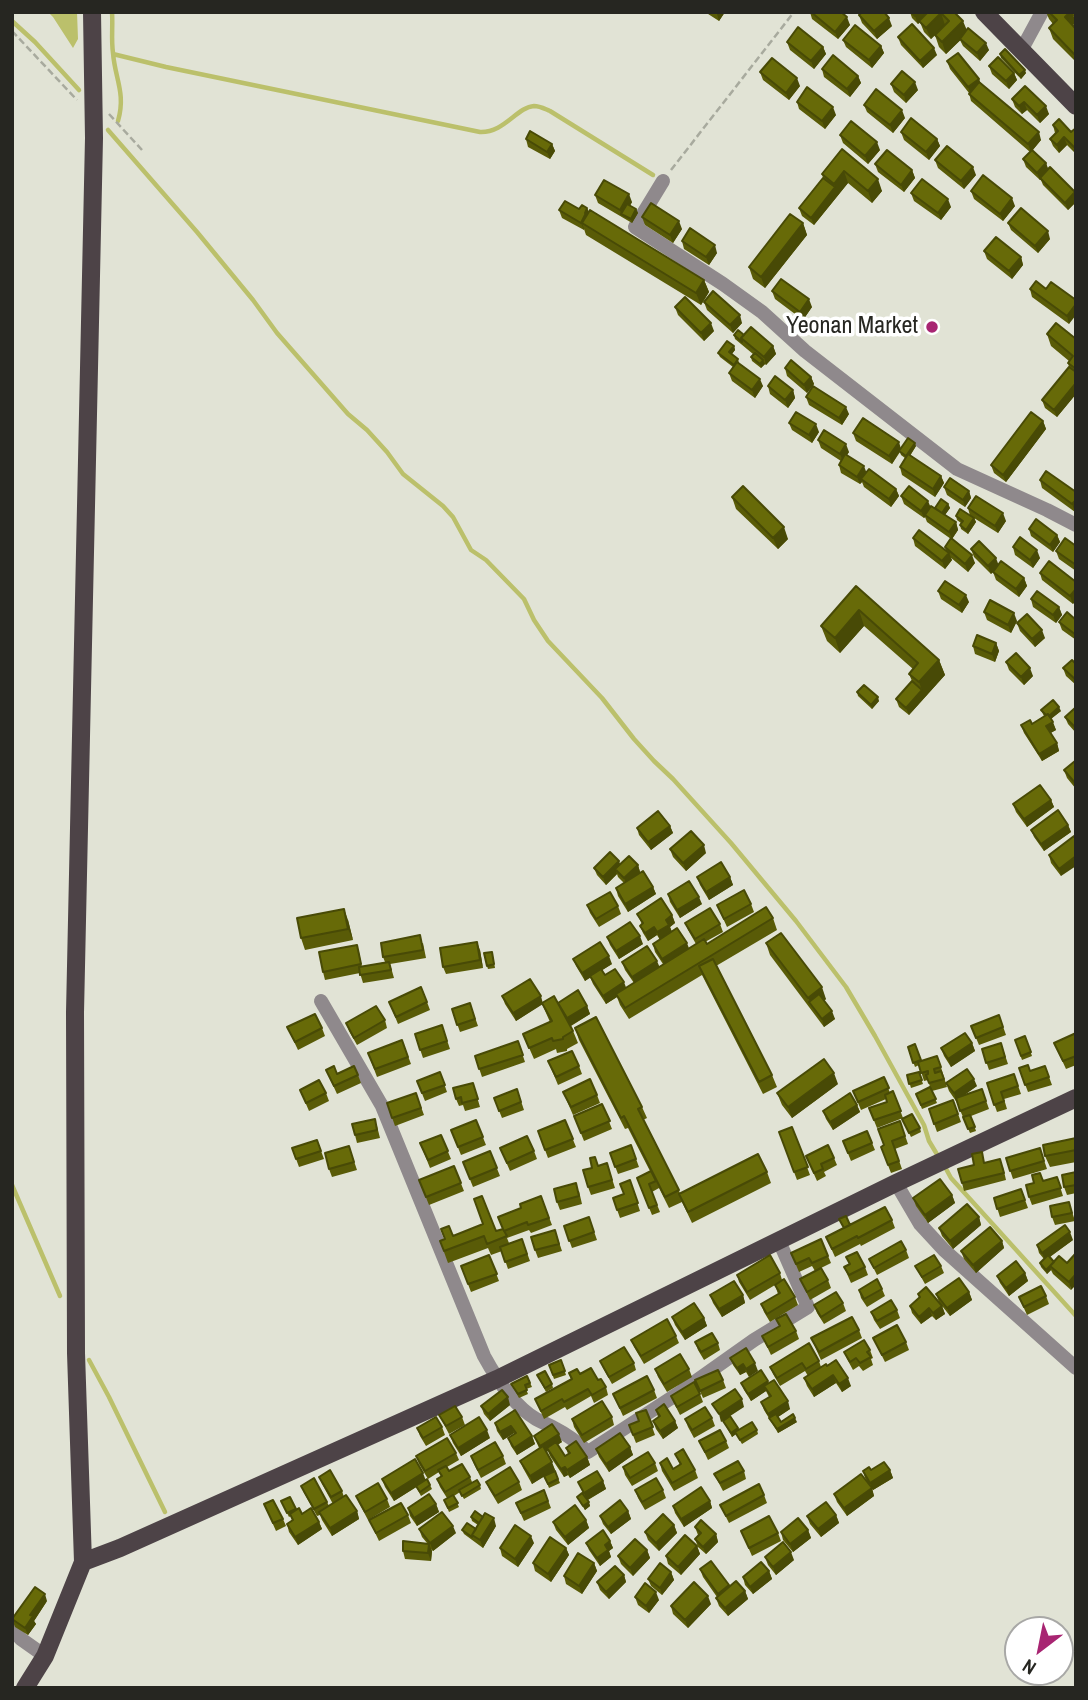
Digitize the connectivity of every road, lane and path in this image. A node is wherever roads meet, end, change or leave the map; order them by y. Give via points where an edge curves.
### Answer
1 (92, 12) edge
2 (793, 12) edge
3 (984, 12) edge
4 (1042, 12) edge
5 (12, 30) edge
6 (1022, 49) junction
7 (89, 102) junction
8 (1076, 106) edge
9 (142, 150) dead end
10 (663, 181) joint
11 (1076, 525) edge
12 (321, 1001) dead end
13 (1076, 1098) edge
14 (896, 1183) junction
15 (779, 1241) junction
16 (1076, 1368) edge
17 (497, 1379) junction
18 (82, 1562) junction
19 (12, 1629) edge
20 (45, 1656) junction
21 (25, 1688) edge

1 - 7 main road
2 - 10 path
3 - 6 main road
4 - 6 street
5 - 7 path
6 - 8 main road
7 - 9 path
7 - 18 main road via 93,152 75,1012
10 - 11 street via 635,227 762,312 957,469
12 - 17 street via 382,1106
13 - 14 main road
14 - 15 main road
14 - 16 street via 920,1224 944,1250
15 - 17 main road
15 - 17 street via 808,1307 588,1452 535,1419
17 - 18 main road
18 - 20 main road
19 - 20 street
20 - 21 main road

